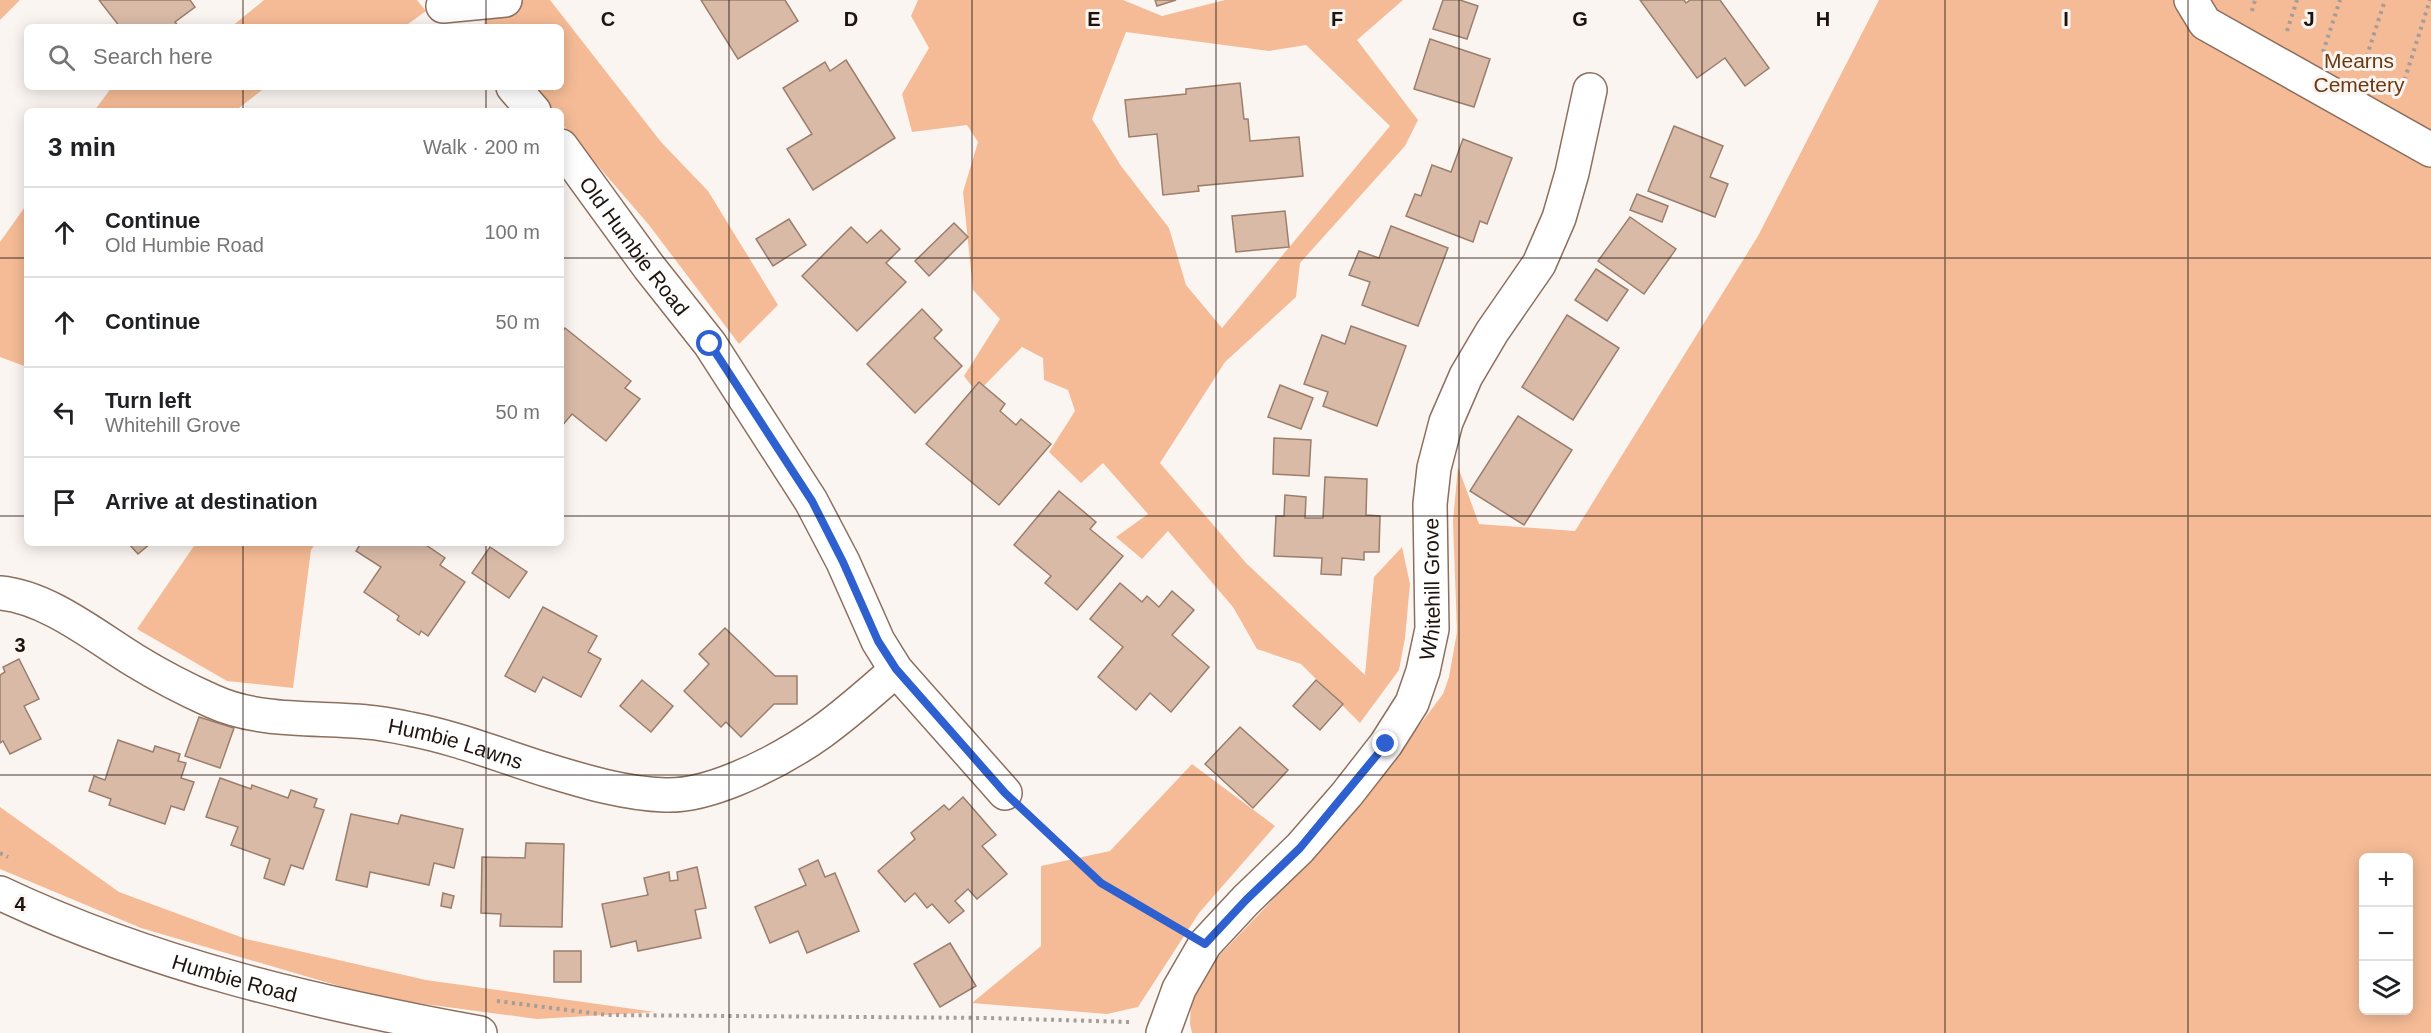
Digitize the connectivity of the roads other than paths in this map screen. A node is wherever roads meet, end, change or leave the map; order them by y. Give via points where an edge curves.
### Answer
1 (505, 0) edge
2 (2191, 0) edge
3 (448, 8) edge
4 (516, 90) edge
5 (1590, 90) dead end
6 (531, 108) edge
7 (564, 150) edge
8 (2431, 150) edge
9 (0, 594) edge
10 (896, 669) junction
11 (1005, 793) road end
12 (0, 893) edge
13 (1163, 1032) edge
14 (480, 1033) edge

1 - 3 street
2 - 8 street via 2205,23
4 - 6 street
5 - 13 street, Whitehill Grove via 1559,218 1539,264 1466,376 1446,422 1430,504 1432,629 1412,703 1347,794 1205,944 1179,989
7 - 10 street, Old Humbie Road via 710,344 812,501 878,641
9 - 10 street, Humbie Lawns via 39,603 176,685 220,705 265,715 366,722 413,730 614,788 666,796 712,789 795,752 828,729
10 - 11 street, Old Humbie Road
12 - 14 street, Humbie Road via 46,915 151,953 257,985 366,1012

